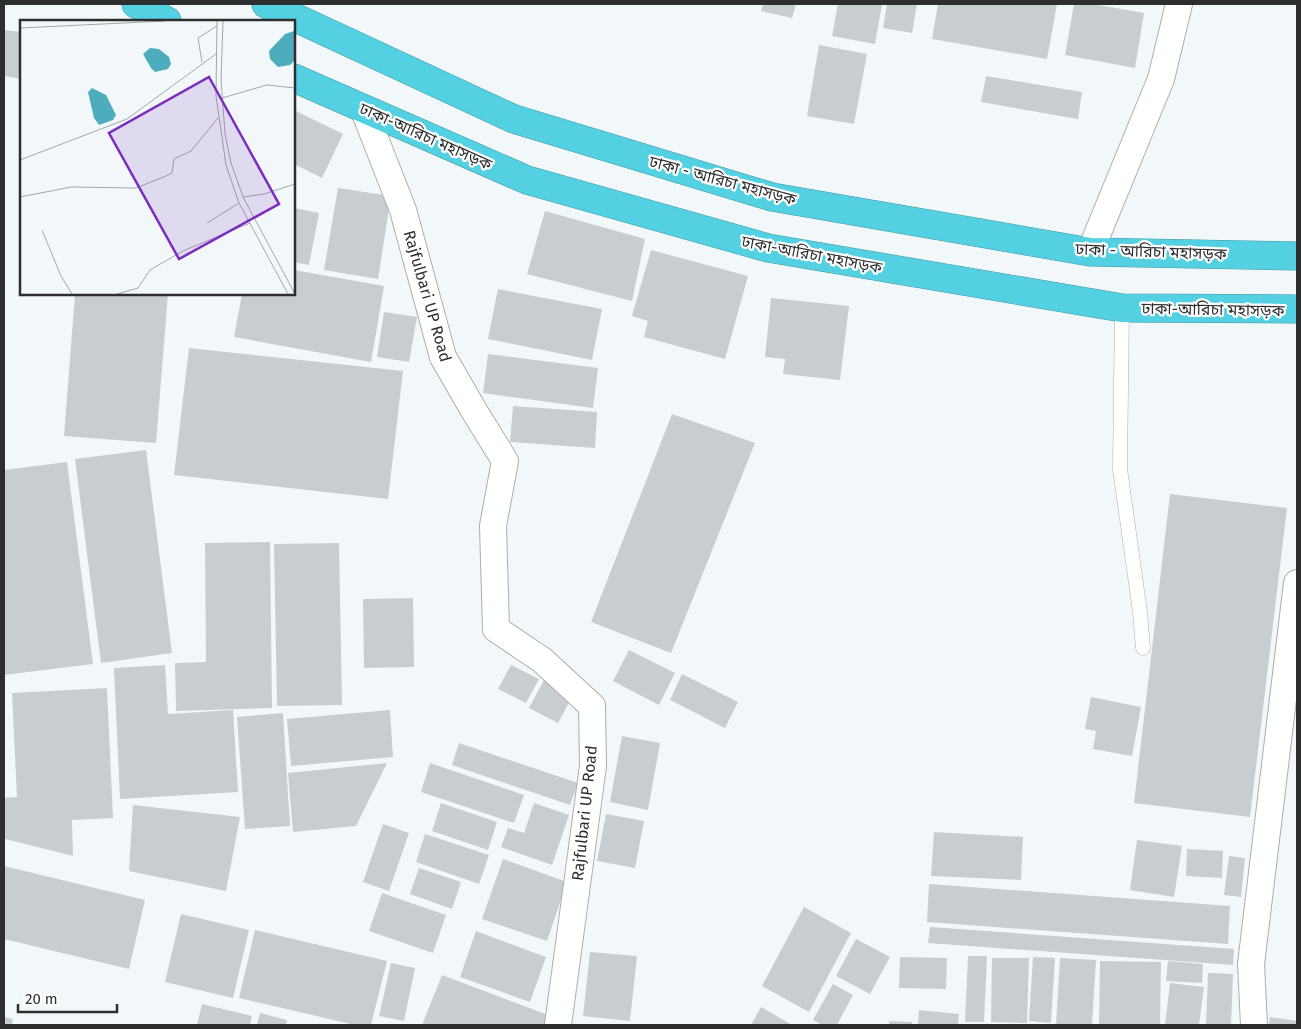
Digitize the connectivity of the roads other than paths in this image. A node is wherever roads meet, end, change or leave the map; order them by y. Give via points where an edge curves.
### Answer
1 (136, 4) edge
2 (266, 4) edge
3 (1179, 4) edge
4 (165, 20) edge
5 (295, 78) edge
6 (363, 108) junction
7 (1090, 252) junction
8 (1297, 256) edge
9 (1122, 308) junction
10 (1297, 310) edge
11 (1297, 583) edge
12 (1143, 648) dead end
13 (558, 1025) edge
14 (1254, 1025) edge

1 - 4 highway
2 - 7 highway, ঢাকা - আরিচা মহাসড়ক via 514,119 772,197
3 - 7 street via 1161,79
5 - 6 highway, ঢাকা-আরিচা মহাসড়ক
6 - 9 highway, ঢাকা-আরিচা মহাসড়ক via 527,180 768,248
6 - 13 street, Rajfulbari UP Road via 403,210 443,357 506,461 493,526 496,629 542,660 592,706 593,766
7 - 8 highway, ঢাকা - আরিচা মহাসড়ক
9 - 10 highway, ঢাকা-আরিচা মহাসড়ক
9 - 12 lane via 1120,469
11 - 14 street via 1251,964

